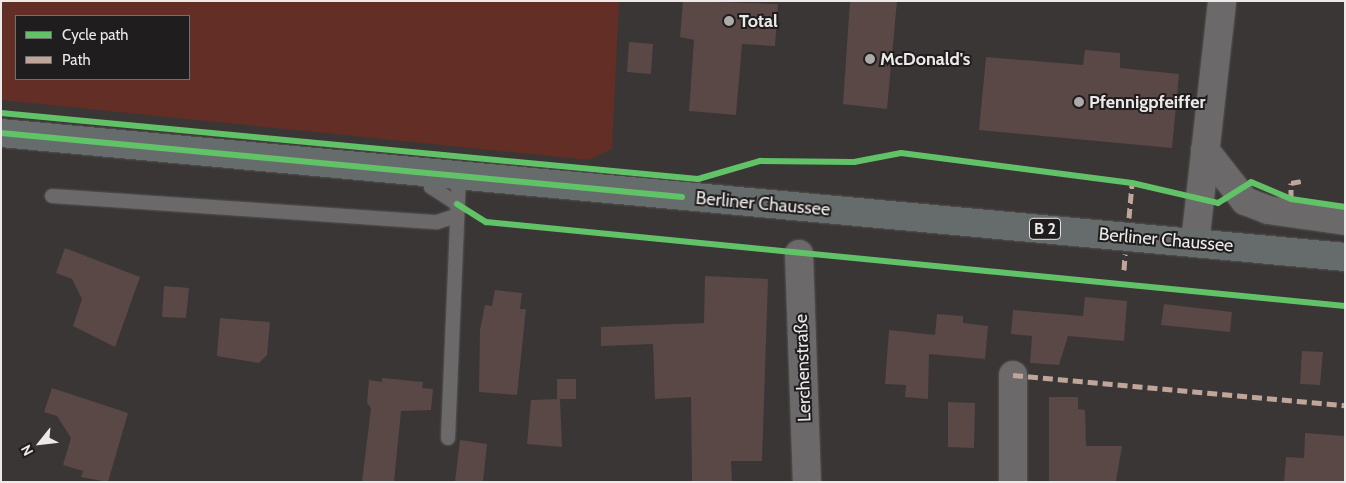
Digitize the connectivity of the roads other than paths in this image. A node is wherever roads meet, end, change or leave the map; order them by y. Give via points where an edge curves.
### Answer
1 (1222, 1) edge
2 (1, 133) edge
3 (1205, 150) junction
4 (431, 173) junction
5 (459, 176) junction
6 (52, 196) dead end
7 (457, 210) junction
8 (1345, 221) edge
9 (1195, 243) junction
10 (800, 254) dead end
11 (1345, 258) edge
12 (1013, 375) dead end
13 (448, 438) dead end
14 (806, 482) edge
15 (1013, 482) edge

1 - 3 street
2 - 4 main road, Berliner Chaussee / B 2
3 - 8 street via 1245,201 1268,210
3 - 9 street
4 - 5 main road, Berliner Chaussee / B 2
4 - 7 lane via 431,187
5 - 7 lane
5 - 9 main road, Berliner Chaussee / B 2
6 - 7 lane via 437,222
7 - 13 lane
9 - 11 main road, Berliner Chaussee / B 2
10 - 14 street, Lerchenstraße
12 - 15 street

